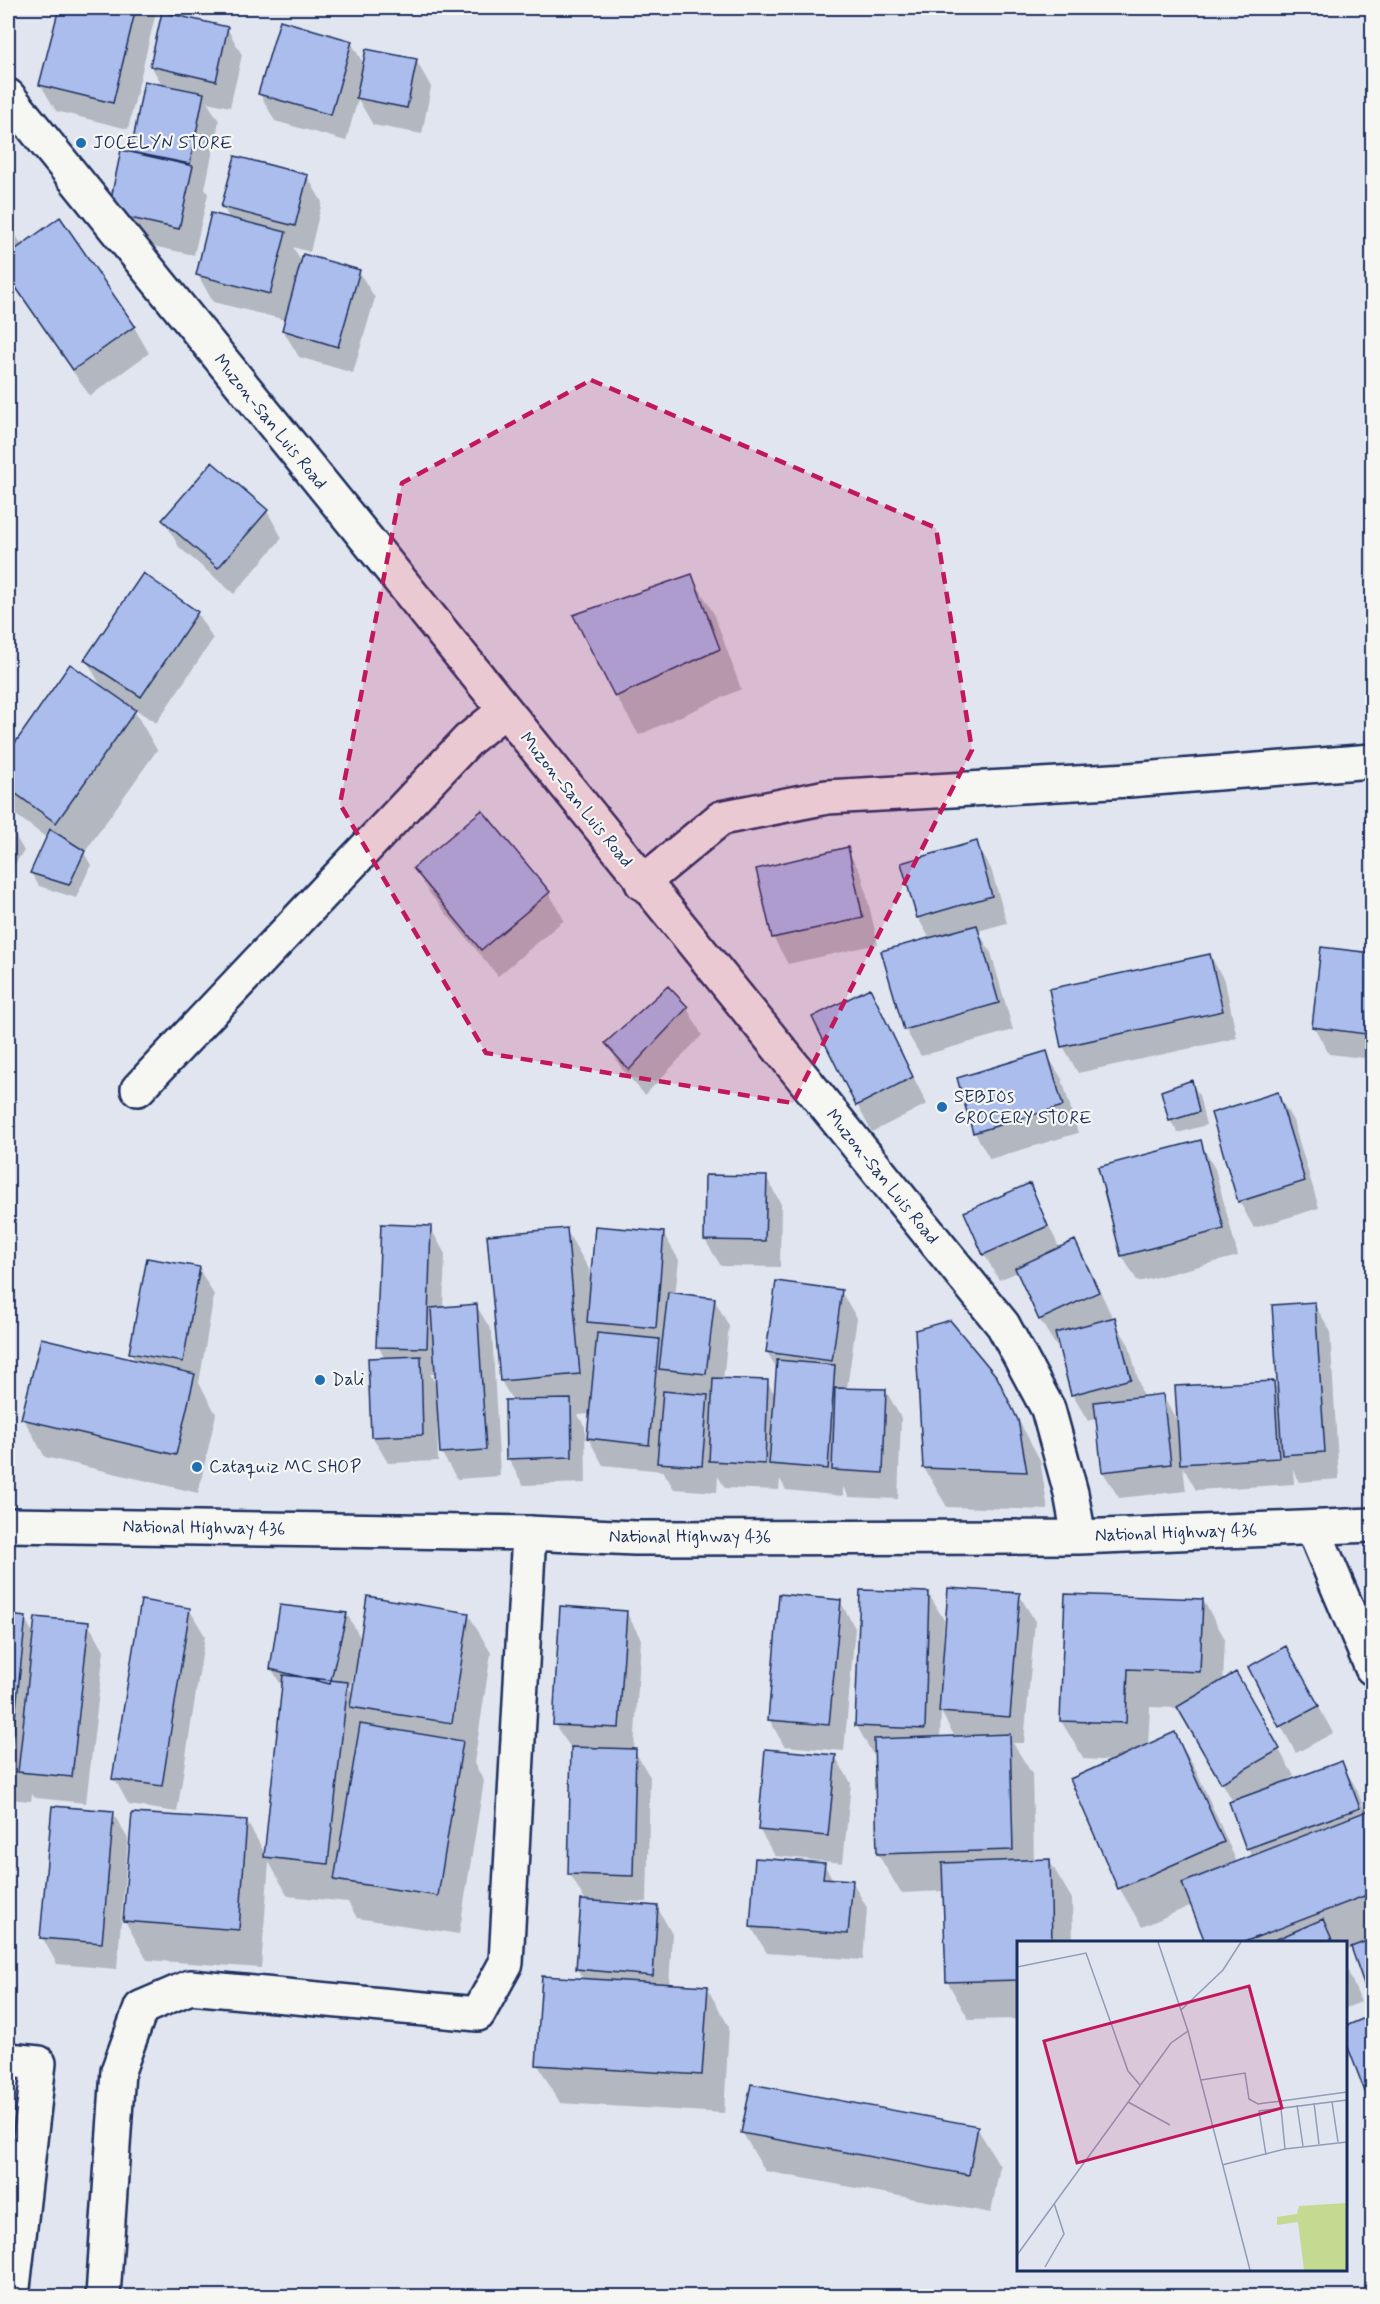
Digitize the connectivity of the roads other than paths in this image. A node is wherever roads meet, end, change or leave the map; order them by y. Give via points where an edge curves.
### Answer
1 (8, 96) edge
2 (504, 711) junction
3 (1372, 760) edge
4 (642, 883) junction
5 (138, 1089) dead end
6 (8, 1525) edge
7 (1372, 1525) edge
8 (1313, 1528) junction
9 (529, 1533) junction
10 (1079, 1537) junction
11 (1372, 1668) edge
12 (8, 2060) edge
13 (10, 2295) edge
14 (103, 2296) edge

1 - 2 main road, Muzon-San Luis Road
2 - 4 main road, Muzon-San Luis Road
2 - 5 main road via 468,740
3 - 4 main road via 1129,780 827,797 721,818
4 - 10 main road, Muzon-San Luis Road via 1003,1325 1048,1409
6 - 9 main road, National Highway 436
7 - 8 main road, National Highway 436
8 - 10 main road, National Highway 436
8 - 11 main road
9 - 10 main road, National Highway 436 via 635,1538
9 - 14 main road via 506,1963 478,2014 190,1987 141,2008 118,2071
12 - 13 main road via 39,2063

